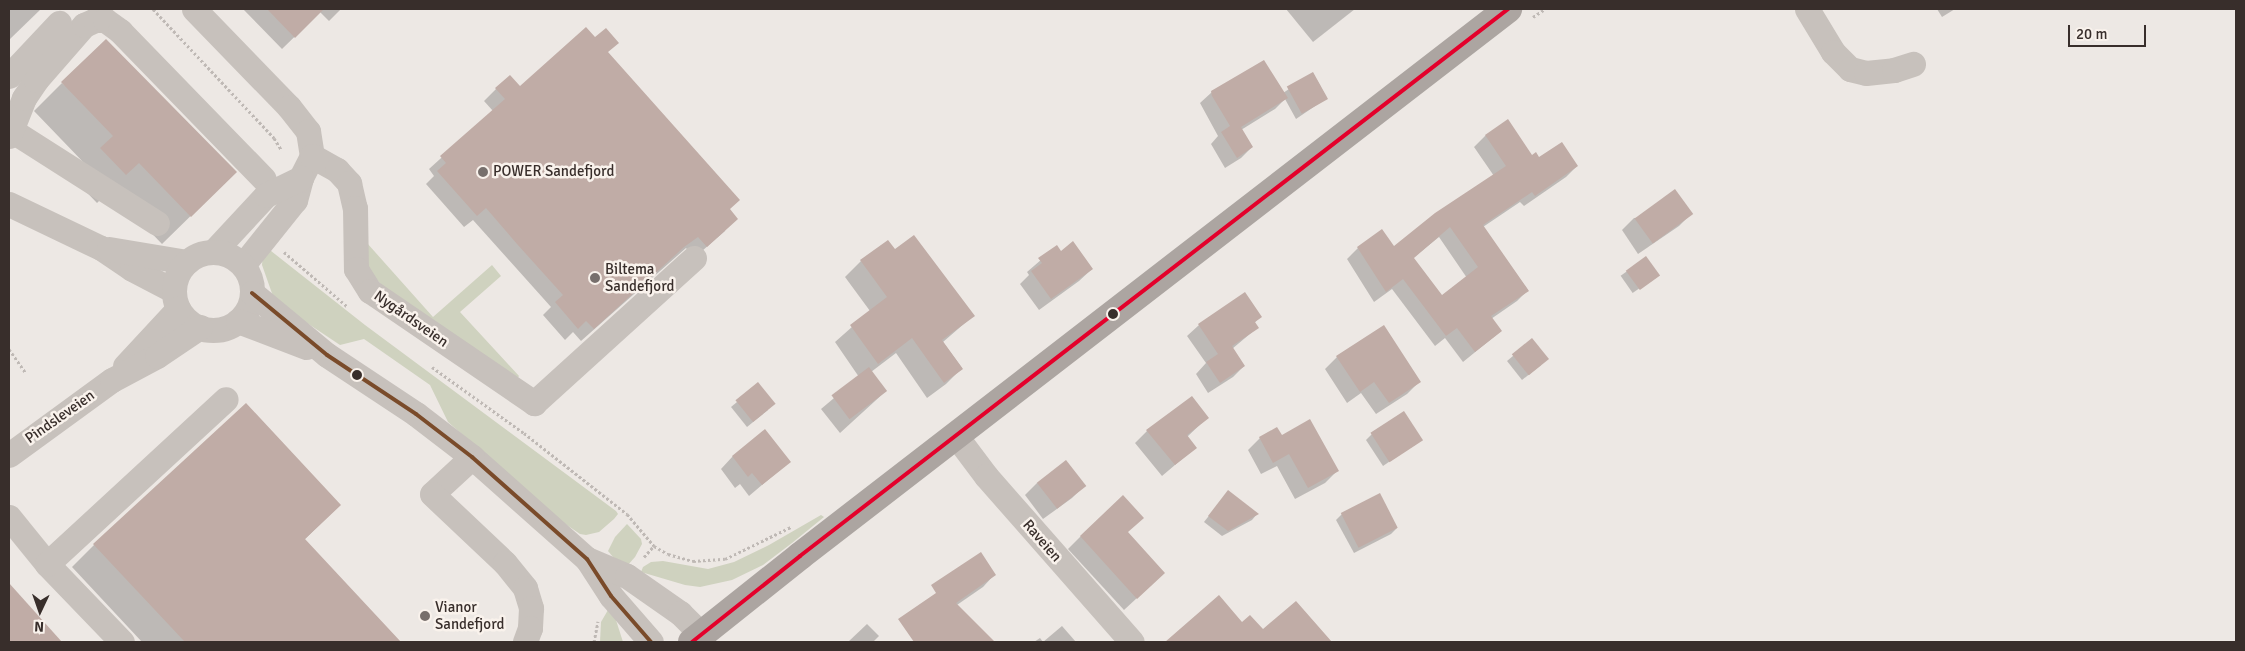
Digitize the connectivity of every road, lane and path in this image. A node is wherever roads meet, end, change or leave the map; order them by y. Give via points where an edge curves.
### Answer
1 (153, 9) edge
2 (194, 9) edge
3 (1508, 9) edge
4 (1807, 9) edge
5 (60, 23) dead end
6 (1913, 64) dead end
7 (9, 76) edge
8 (10, 133) edge
9 (281, 149) dead end
10 (312, 156) junction
11 (301, 178) junction
12 (264, 179) dead end
13 (9, 204) edge
14 (157, 222) dead end
15 (101, 248) junction
16 (280, 249) dead end
17 (214, 251) junction
18 (694, 258) dead end
19 (187, 262) junction
20 (243, 265) junction
21 (252, 293) junction
22 (176, 300) junction
23 (355, 312) dead end
24 (238, 321) junction
25 (200, 327) junction
26 (9, 349) edge
27 (326, 356) junction
28 (426, 363) dead end
29 (25, 372) dead end
30 (112, 380) junction
31 (226, 399) dead end
32 (956, 436) junction
33 (13, 442) edge
34 (472, 457) junction
35 (9, 517) edge
36 (587, 559) junction
37 (725, 559) dead end
38 (47, 564) junction
39 (697, 638) edge
40 (122, 642) edge
41 (525, 642) edge
42 (651, 642) edge
43 (1132, 642) edge

1 - 9 path
2 - 10 street via 289,107 308,131
3 - 32 main road
4 - 6 street via 1832,52 1850,69 1866,74
5 - 7 street
8 - 12 street via 24,98 36,80 84,25 105,20 120,31
8 - 14 street
10 - 11 street
10 - 18 street, Nygårdsveien via 337,170 349,184 355,208 356,269 370,291 534,403
11 - 17 street via 266,196
11 - 20 street via 292,205
13 - 15 street
15 - 19 street
15 - 22 street
16 - 23 path
17 - 19 street via 196,255
17 - 20 street via 232,256
19 - 22 street via 180,270
20 - 21 street
21 - 24 street via 250,303
21 - 27 street
22 - 25 street via 187,320
22 - 30 street, Pindsleveien
24 - 25 street via 218,330
24 - 27 street
25 - 30 street, Pindsleveien via 157,356
26 - 29 path
27 - 34 street via 416,414
28 - 37 path via 524,433 627,514 654,546 693,561
30 - 33 street, Pindsleveien
31 - 38 street
32 - 39 main road
32 - 43 street, Raveien via 986,476
34 - 36 street
34 - 41 street via 432,494 505,563 525,588 531,608
35 - 38 street
36 - 39 street via 627,576 680,613
36 - 42 street via 611,596
38 - 40 street

